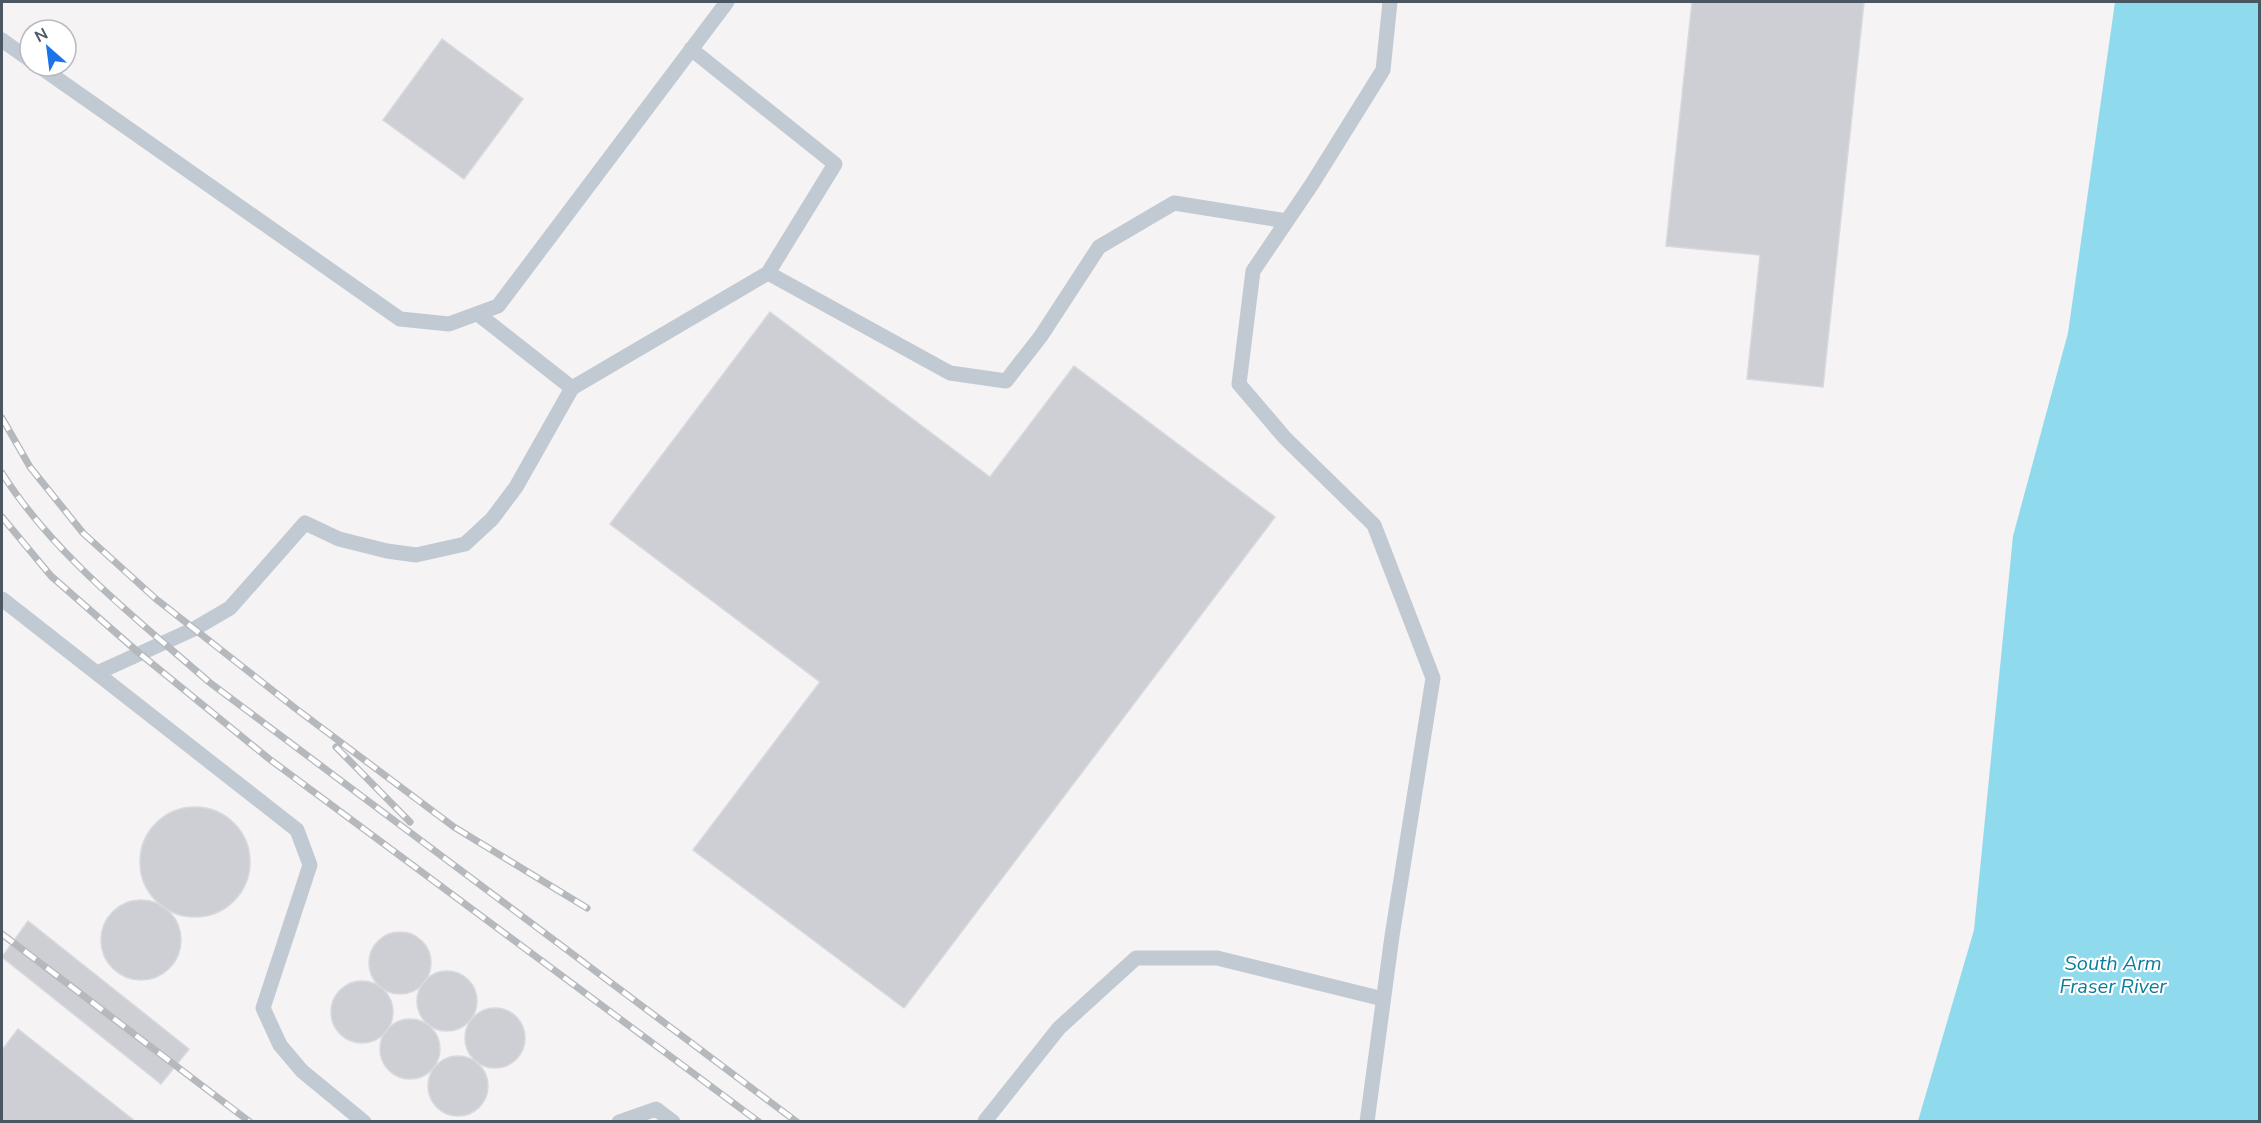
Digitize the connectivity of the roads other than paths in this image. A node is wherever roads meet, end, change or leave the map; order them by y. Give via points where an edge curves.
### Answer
1 (727, 2) edge
2 (1390, 2) edge
3 (2, 40) edge
4 (691, 49) junction
5 (18, 51) edge
6 (56, 78) edge
7 (1287, 221) junction
8 (768, 273) junction
9 (478, 314) junction
10 (573, 388) junction
11 (2, 599) edge
12 (96, 673) junction
13 (1383, 999) junction
14 (985, 1121) edge
15 (364, 1122) edge
16 (619, 1122) edge
17 (673, 1122) edge
18 (1366, 1122) edge

1 - 4 lane
2 - 7 lane via 1383,70
3 - 5 lane
4 - 8 lane via 835,164
4 - 9 lane via 498,306
6 - 9 lane via 400,319 449,324
7 - 8 lane via 1174,203 1099,247 1041,336 1006,381 950,373
7 - 13 lane via 1253,271 1239,384 1285,438 1374,525 1433,678
8 - 10 lane
9 - 10 lane
10 - 12 lane via 516,487 492,519 465,544 416,555 339,538 305,523 230,608 194,629
11 - 12 lane
12 - 15 lane via 297,830 310,865 263,1008 280,1045 302,1071
13 - 14 lane via 1217,958 1136,958 1059,1028
13 - 18 lane
16 - 17 lane via 656,1109

